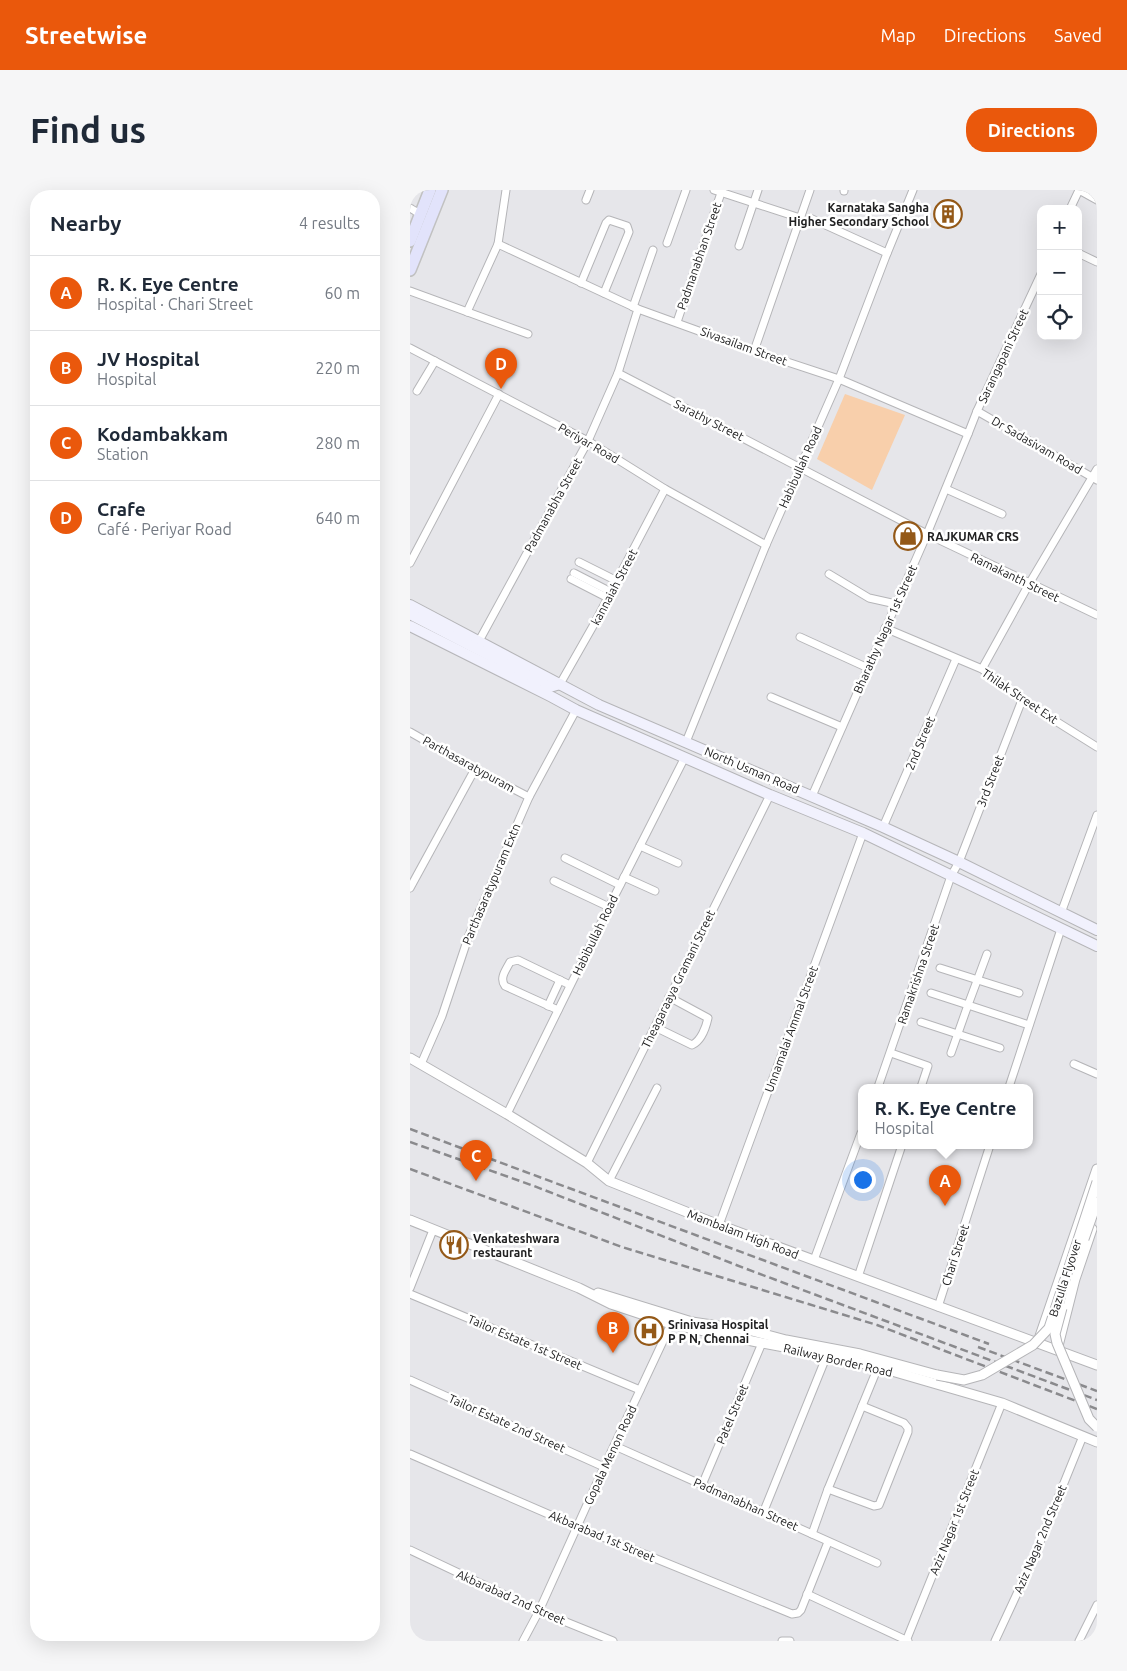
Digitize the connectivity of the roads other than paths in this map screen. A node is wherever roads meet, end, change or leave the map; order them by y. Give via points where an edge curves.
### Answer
1 (430, 190) edge
2 (442, 190) edge
3 (506, 190) edge
4 (590, 190) edge
5 (686, 190) edge
6 (758, 190) edge
7 (810, 190) edge
8 (913, 190) edge
9 (1079, 190) edge
10 (719, 191) edge
11 (586, 200) dead end
12 (1097, 200) edge
13 (754, 203) junction
14 (1072, 205) edge
15 (410, 208) edge
16 (420, 214) junction
17 (800, 218) junction
18 (810, 218) dead end
19 (410, 241) edge
20 (667, 243) dead end
21 (498, 244) junction
22 (739, 246) dead end
23 (654, 250) dead end
24 (887, 253) junction
25 (1082, 255) edge
26 (1097, 262) edge
27 (410, 270) edge
28 (582, 283) junction
29 (1037, 283) edge
30 (410, 291) edge
31 (604, 293) junction
32 (635, 308) junction
33 (467, 312) junction
34 (677, 322) junction
35 (528, 334) dead end
36 (410, 348) edge
37 (754, 351) junction
38 (435, 361) junction
39 (618, 373) junction
40 (839, 379) junction
41 (417, 391) dead end
42 (499, 394) junction
43 (977, 411) junction
44 (968, 434) junction
45 (588, 441) junction
46 (801, 467) junction
47 (1097, 469) edge
48 (1095, 479) edge
49 (665, 489) junction
50 (946, 489) junction
51 (1002, 514) dead end
52 (927, 534) junction
53 (766, 545) junction
54 (579, 562) dead end
55 (410, 563) edge
56 (829, 574) dead end
57 (573, 576) dead end
58 (617, 581) junction
59 (1029, 584) junction
60 (609, 595) junction
61 (410, 604) edge
62 (896, 604) junction
63 (410, 614) edge
64 (1097, 615) edge
65 (410, 626) edge
66 (885, 628) junction
67 (800, 637) dead end
68 (479, 641) junction
69 (956, 659) junction
70 (868, 668) junction
71 (982, 669) junction
72 (560, 684) junction
73 (551, 692) junction
74 (771, 697) dead end
75 (1022, 700) junction
76 (576, 710) junction
77 (842, 728) junction
78 (410, 732) edge
79 (686, 742) junction
80 (1097, 747) edge
81 (685, 757) junction
82 (474, 769) junction
83 (770, 795) junction
84 (812, 796) junction
85 (529, 797) junction
86 (1097, 815) edge
87 (883, 827) junction
88 (863, 833) junction
89 (640, 846) junction
90 (565, 858) dead end
91 (959, 862) junction
92 (678, 863) dead end
93 (951, 876) junction
94 (624, 877) junction
95 (554, 880) dead end
96 (620, 885) junction
97 (410, 888) edge
98 (655, 892) dead end
99 (608, 907) junction
100 (1061, 913) junction
101 (1061, 929) junction
102 (1097, 930) edge
103 (1097, 946) edge
104 (987, 954) dead end
105 (940, 968) dead end
106 (560, 980) junction
107 (978, 981) junction
108 (570, 984) junction
109 (1019, 993) dead end
110 (931, 994) dead end
111 (669, 997) junction
112 (968, 1005) junction
113 (548, 1006) junction
114 (558, 1010) junction
115 (921, 1022) dead end
116 (1029, 1025) junction
117 (655, 1026) junction
118 (958, 1033) junction
119 (1000, 1048) dead end
120 (891, 1053) junction
121 (951, 1053) dead end
122 (410, 1058) edge
123 (421, 1064) junction
124 (1074, 1064) dead end
125 (1097, 1074) edge
126 (879, 1084) edge
127 (921, 1084) edge
128 (1010, 1084) edge
129 (657, 1088) dead end
130 (507, 1114) junction
131 (858, 1141) edge
132 (901, 1149) edge
133 (989, 1149) edge
134 (587, 1163) junction
135 (1097, 1169) edge
136 (610, 1181) junction
137 (1097, 1182) edge
138 (1097, 1202) edge
139 (1097, 1215) edge
140 (410, 1220) edge
141 (719, 1225) junction
142 (433, 1230) junction
143 (814, 1260) junction
144 (858, 1277) junction
145 (410, 1288) edge
146 (579, 1288) junction
147 (410, 1294) edge
148 (938, 1307) junction
149 (671, 1324) junction
150 (1043, 1328) junction
151 (1061, 1330) junction
152 (762, 1344) junction
153 (1037, 1344) junction
154 (1058, 1351) junction
155 (827, 1355) junction
156 (1097, 1365) edge
157 (878, 1367) junction
158 (410, 1380) edge
159 (640, 1390) junction
160 (1002, 1403) junction
161 (862, 1406) junction
162 (1097, 1427) edge
163 (1083, 1436) junction
164 (1097, 1442) edge
165 (614, 1446) junction
166 (410, 1454) edge
167 (604, 1467) junction
168 (702, 1485) junction
169 (828, 1489) junction
170 (763, 1513) junction
171 (578, 1527) junction
172 (812, 1534) junction
173 (828, 1542) junction
174 (410, 1550) edge
175 (877, 1563) dead end
176 (807, 1594) junction
177 (1097, 1605) edge
178 (539, 1611) junction
179 (523, 1641) edge
180 (612, 1641) edge
181 (782, 1641) edge
182 (790, 1641) edge
183 (907, 1641) edge
184 (995, 1641) edge
185 (1079, 1641) edge

1 - 16 main road
2 - 27 main road
3 - 21 street
4 - 11 street
5 - 20 street
6 - 13 street
7 - 17 street
8 - 24 street, Habibullah Road
9 - 12 street
9 - 14 street
10 - 13 street
10 - 34 street, Padmanabhan Street
13 - 17 street
13 - 22 street
15 - 16 street
16 - 19 main road
17 - 37 street
18 - 24 street
21 - 28 street, Sivasailam Street
21 - 33 street
23 - 32 street, Padmanabha Street
24 - 40 street, Habibullah Road
25 - 26 street
28 - 31 street, Sivasailam Street
28 - 31 street via 606,223 612,220 627,226 628,232
29 - 43 street, Sarangapani Street
30 - 33 street
31 - 32 street, Sivasailam Street
32 - 34 street, Sivasailam Street
32 - 39 street, Padmanabha Street
33 - 35 street
34 - 37 street, Sivasailam Street
36 - 38 street, Periyar Road
37 - 40 street, Sivasailam Street
38 - 41 street
38 - 42 street, Periyar Road
39 - 45 street, Padmanabha Street
39 - 46 street, Sarathy Street
40 - 44 street, Sivasailam Street
40 - 46 street, Habibullah Road
42 - 45 street, Periyar Road
42 - 55 street
43 - 44 street
43 - 48 street, Dr Sadasivam Road
44 - 50 street, Bharathy Nagar 1st Street
45 - 49 street, Periyar Road
45 - 68 street, Padmanabha Street
46 - 52 street, Ramakanth Street
46 - 53 street, Habibullah Road
47 - 48 street
48 - 59 street
49 - 53 street, Periyar Road
49 - 58 street, kannaiah Street
50 - 51 street
50 - 52 street, Bharathy Nagar 1st Street
52 - 59 street, Ramakanth Street
52 - 62 street, Bharathy Nagar 1st Street
53 - 79 street, Habibullah Road
54 - 58 street
56 - 62 street via 869,598
57 - 60 street
58 - 60 street, kannaiah Street
59 - 64 street, Ramakanth Street
59 - 71 street
60 - 72 street, kannaiah Street
61 - 68 main road, North Usman Road
62 - 66 street, Bharathy Nagar 1st Street
63 - 73 main road via 534,679
65 - 73 main road, North Usman Road
66 - 69 street, Thilak Street Ext
66 - 70 street, Bharathy Nagar 1st Street
67 - 70 street
68 - 72 main road, North Usman Road
69 - 71 street, Thilak Street Ext
69 - 87 street, 2nd Street
70 - 77 street, Bharathy Nagar 1st Street
71 - 75 street, Thilak Street Ext
72 - 73 main road
72 - 79 main road, North Usman Road via 599,705
73 - 76 main road, North Usman Road
74 - 77 street
75 - 80 street, Thilak Street Ext
75 - 91 street, 3rd Street
76 - 81 main road, North Usman Road
76 - 85 street, Parthasaratypuram Extn
77 - 84 street, Bharathy Nagar 1st Street
78 - 82 street, Parthasaratypuram
79 - 84 main road, North Usman Road
81 - 83 main road, North Usman Road
81 - 89 street, Habibullah Road
82 - 85 street, Parthasaratypuram
82 - 97 street
83 - 88 main road, North Usman Road
83 - 111 street, Theagaraaya Gramani Street
84 - 87 main road, North Usman Road
85 - 123 street, Parthasaratypuram Extn via 469,935 442,1016
86 - 100 street
87 - 91 main road, North Usman Road
88 - 93 main road, North Usman Road
88 - 141 street, Unnamalai Ammal Street
89 - 92 street
89 - 94 street, Habibullah Road
90 - 96 street
91 - 93 street, Ramakrishna Street
91 - 100 main road, North Usman Road
93 - 101 main road, North Usman Road
93 - 120 street, Ramakrishna Street
94 - 96 street, Habibullah Road
94 - 98 street
95 - 99 street
96 - 99 street, Habibullah Road
99 - 108 street, Habibullah Road
100 - 102 main road, North Usman Road
101 - 103 main road, North Usman Road
101 - 116 street
104 - 107 street
105 - 107 street
106 - 108 street
106 - 113 street
106 - 113 street via 518,960 510,962 502,978 505,986
107 - 109 street
107 - 112 street
108 - 114 street, Habibullah Road
110 - 112 street
111 - 117 street, Theagaraaya Gramani Street
111 - 117 street via 708,1018 700,1039 692,1045
112 - 116 street
112 - 118 street
113 - 114 street
114 - 130 street, Habibullah Road
115 - 118 street
116 - 128 street
117 - 134 street, Theagaraaya Gramani Street
118 - 119 street
118 - 121 street
120 - 126 street, Ramakrishna Street
120 - 127 street via 928,1066
122 - 123 street, Mambalam High Road
123 - 130 street, Mambalam High Road
124 - 125 street
129 - 136 street
130 - 134 street, Mambalam High Road
131 - 143 street
132 - 144 street
133 - 148 street, Chari Street
134 - 136 street, Mambalam High Road
135 - 150 street
136 - 141 street, Mambalam High Road
137 - 146 street, Bazulla Flyover, bridge via 1050,1328 1033,1345 982,1375 964,1380 860,1354 692,1322
138 - 162 street, Bazulla Flyover, bridge via 1055,1334 1089,1419
139 - 151 street
140 - 142 street, Railway Border Road
141 - 143 street, Mambalam High Road
142 - 145 street
142 - 146 street, Railway Border Road
143 - 144 street, Mambalam High Road
144 - 148 street, Mambalam High Road
146 - 149 street, Railway Border Road via 611,1304
147 - 159 street, Tailor Estate 1st Street
148 - 153 street, Mambalam High Road
149 - 152 street, Railway Border Road
149 - 159 street, Gopala Menon Road
150 - 151 street via 1051,1334
150 - 153 street
151 - 154 street
152 - 155 street, Railway Border Road
152 - 168 street, Patel Street
153 - 154 street, Mambalam High Road
154 - 156 street, Mambalam High Road
155 - 157 street, Railway Border Road
155 - 170 street
157 - 160 street, Railway Border Road
157 - 161 street
158 - 167 street, Tailor Estate 2nd Street
159 - 165 street, Gopala Menon Road
160 - 163 street, Railway Border Road
160 - 183 street, Aziz Nagar 1st Street
161 - 169 street
161 - 169 street via 904,1423 909,1430 905,1442 879,1505
163 - 164 street, Railway Border Road
163 - 184 street, Aziz Nagar 2nd Street
165 - 167 street, Gopala Menon Road
165 - 168 street, Padmanabhan Street
166 - 171 street, Akbarabad 1st Street
167 - 171 street, Gopala Menon Road
168 - 170 street, Padmanabhan Street
169 - 172 street
170 - 172 street, Padmanabhan Street
171 - 176 street, Akbarabad 1st Street via 788,1613 795,1614 801,1610
171 - 178 street, Gopala Menon Road
172 - 173 street, Padmanabhan Street
173 - 175 street, Padmanabhan Street
173 - 176 street
174 - 178 street, Akbarabad 2nd Street
176 - 183 street
177 - 185 street
178 - 179 street, Gopala Menon Road
178 - 180 street, Akbarabad 2nd Street
181 - 182 street

